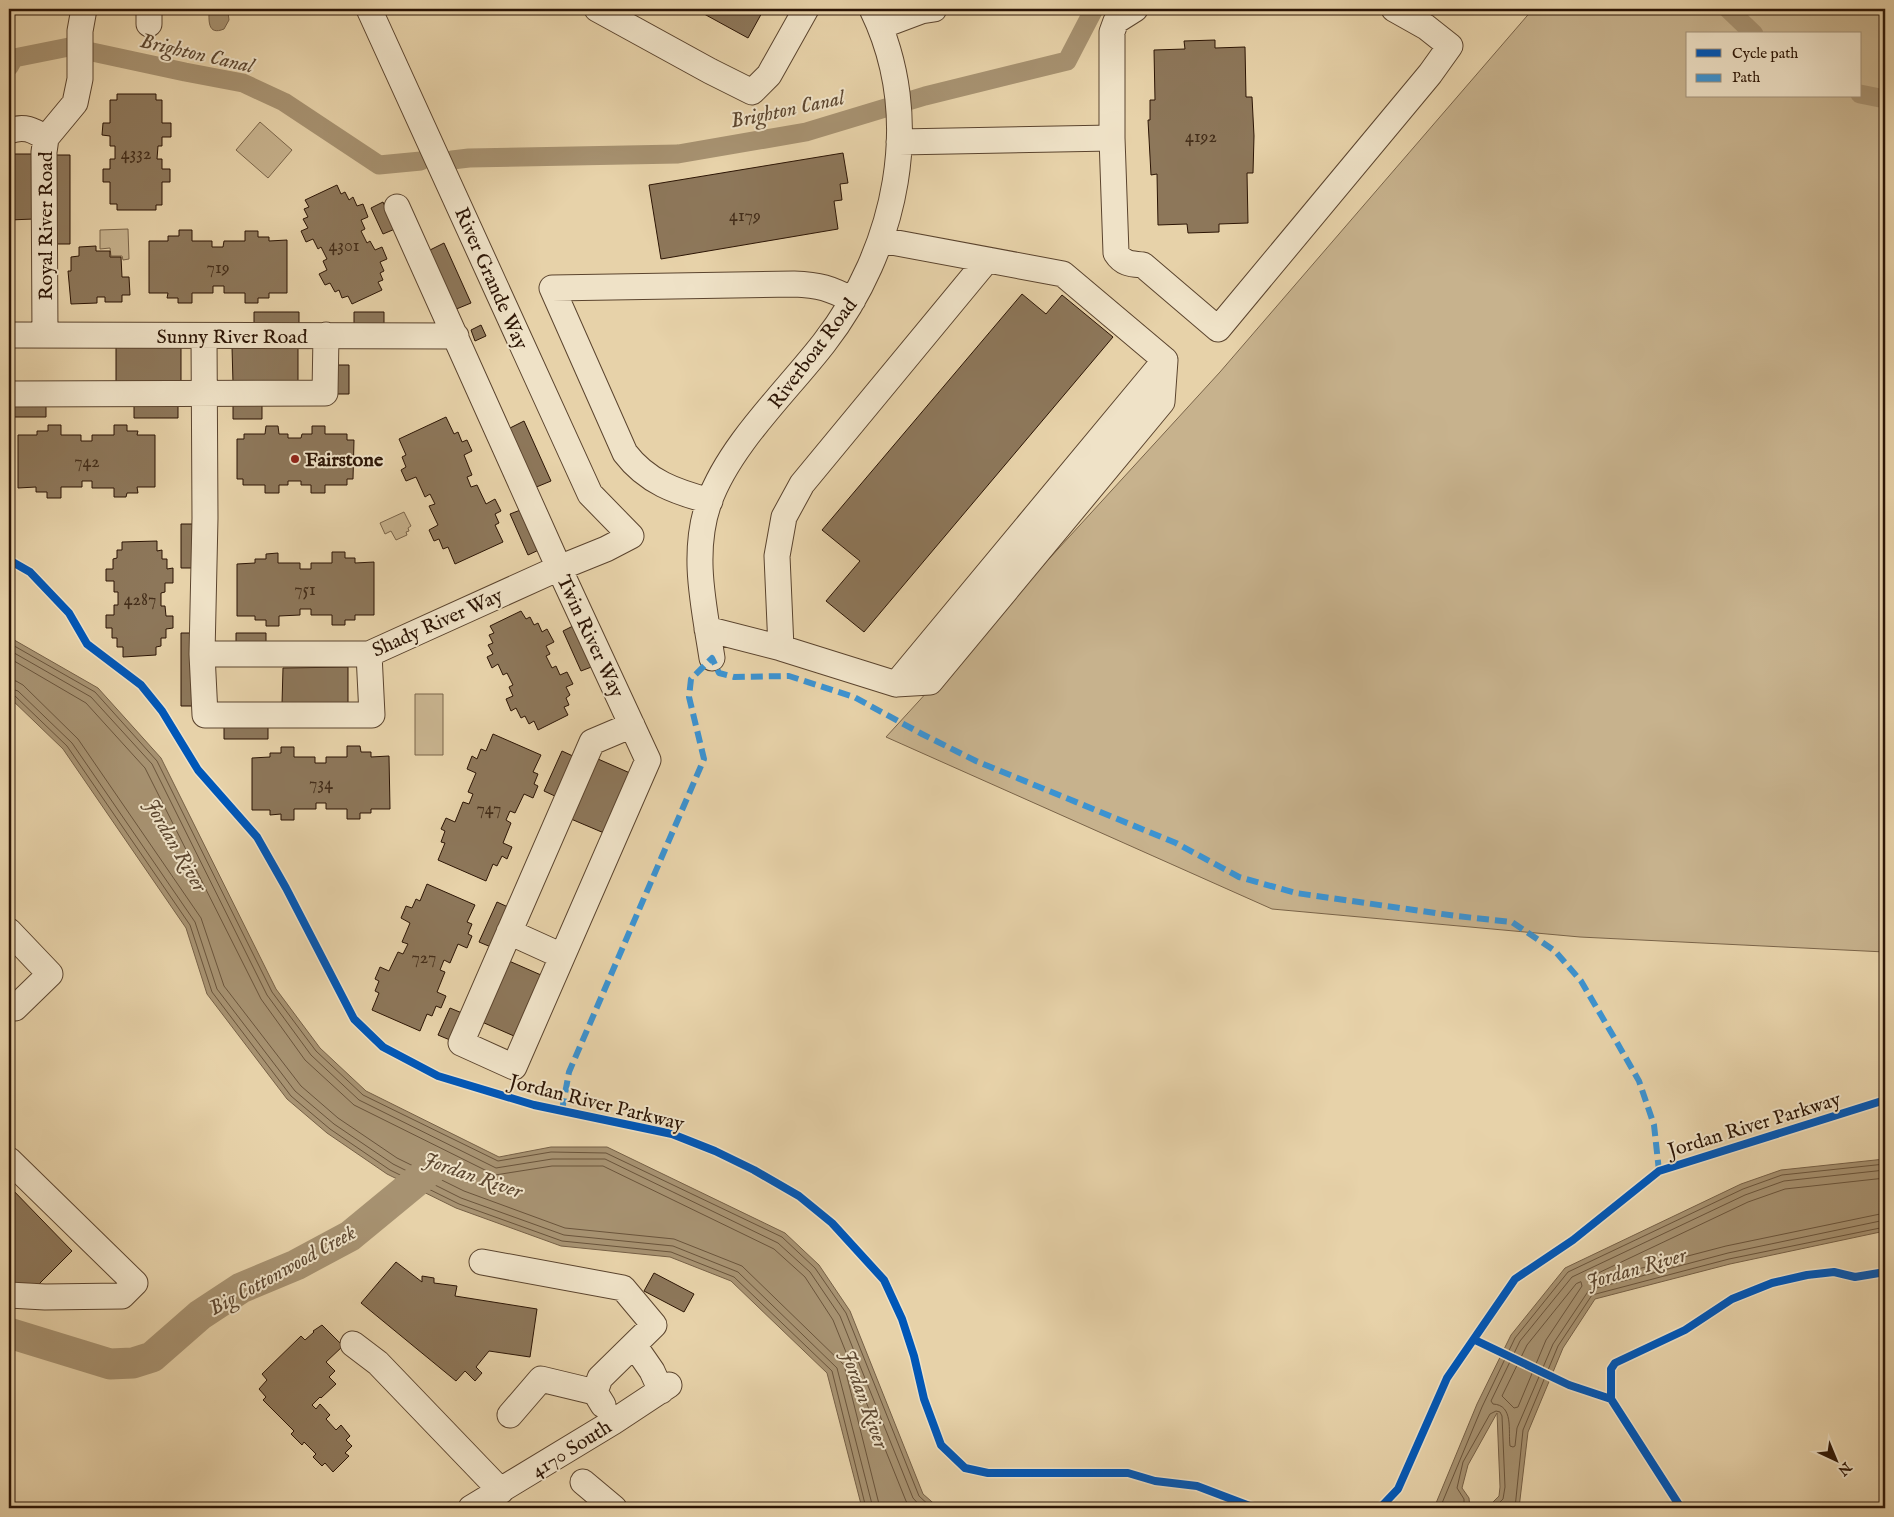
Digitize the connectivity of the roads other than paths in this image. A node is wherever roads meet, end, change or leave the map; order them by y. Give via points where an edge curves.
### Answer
1 (369, 9) edge
2 (597, 9) edge
3 (806, 9) edge
4 (933, 9) edge
5 (1135, 9) edge
6 (1394, 9) edge
7 (876, 17) edge
8 (82, 20) edge
9 (9, 131) edge
10 (899, 132) junction
11 (46, 138) junction
12 (1112, 138) junction
13 (397, 207) dead end
14 (881, 240) junction
15 (987, 260) junction
16 (853, 300) junction
17 (9, 335) edge
18 (45, 335) junction
19 (204, 336) junction
20 (326, 336) junction
21 (456, 336) junction
22 (9, 394) edge
23 (205, 394) junction
24 (710, 501) junction
25 (631, 536) joint
26 (559, 568) junction
27 (707, 629) junction
28 (781, 648) junction
29 (202, 654) junction
30 (369, 654) junction
31 (712, 658) dead end
32 (632, 725) junction
33 (9, 932) edge
34 (509, 932) junction
35 (562, 956) junction
36 (9, 1002) edge
37 (9, 1160) edge
38 (482, 1262) dead end
39 (9, 1295) edge
40 (353, 1344) dead end
41 (634, 1344) junction
42 (595, 1392) junction
43 (510, 1415) dead end
44 (613, 1422) junction
45 (583, 1482) dead end
46 (501, 1491) junction
47 (471, 1508) edge
48 (614, 1508) edge

1 - 25 street, River Grande Way via 590,494
2 - 3 street via 752,92 769,75
4 - 7 street
5 - 12 street via 1116,21 1112,32
6 - 12 street via 1426,27 1450,46 1218,329 1143,265 1124,262 1116,253
7 - 10 street, Riverboat Road via 898,90
8 - 11 street, Royal River Road via 80,79 75,103
9 - 11 street via 26,128
10 - 12 street
10 - 14 street, Riverboat Road via 895,186
11 - 18 street, Royal River Road
13 - 21 street, Twin River Way
14 - 15 street
14 - 16 street, Riverboat Road
15 - 28 street via 802,484 784,517 777,556
15 - 28 street via 1063,274 1165,360 896,684
16 - 24 street, Riverboat Road via 825,343 731,460
16 - 24 street via 829,288 794,284 552,288 629,458 646,475 664,486
17 - 18 street, Sunny River Road
18 - 19 street, Sunny River Road
19 - 20 street, Sunny River Road
19 - 23 street
20 - 21 street, Sunny River Road
20 - 23 street via 325,394
21 - 26 street, Twin River Way
22 - 23 street
23 - 29 street
24 - 27 street, Riverboat Road via 702,529 699,560
25 - 26 street, Shady River Way
26 - 30 street, Shady River Way
26 - 32 street, Twin River Way
27 - 28 street
27 - 31 street, Riverboat Road
29 - 30 street, Shady River Way
29 - 30 street via 205,715 372,715
32 - 34 street via 592,742
32 - 35 street, Twin River Way via 648,760
33 - 36 street via 50,974 15,1008
34 - 35 street
34 - 35 street, Twin River Way via 461,1043 514,1066
37 - 39 street via 135,1283 122,1296
38 - 41 street via 623,1288 654,1325
40 - 46 street via 378,1363
41 - 42 street via 600,1378
41 - 44 street, 4170 South via 665,1388
42 - 43 street via 540,1379
42 - 44 street
44 - 46 street, 4170 South
45 - 48 street
46 - 47 street, 4170 South

